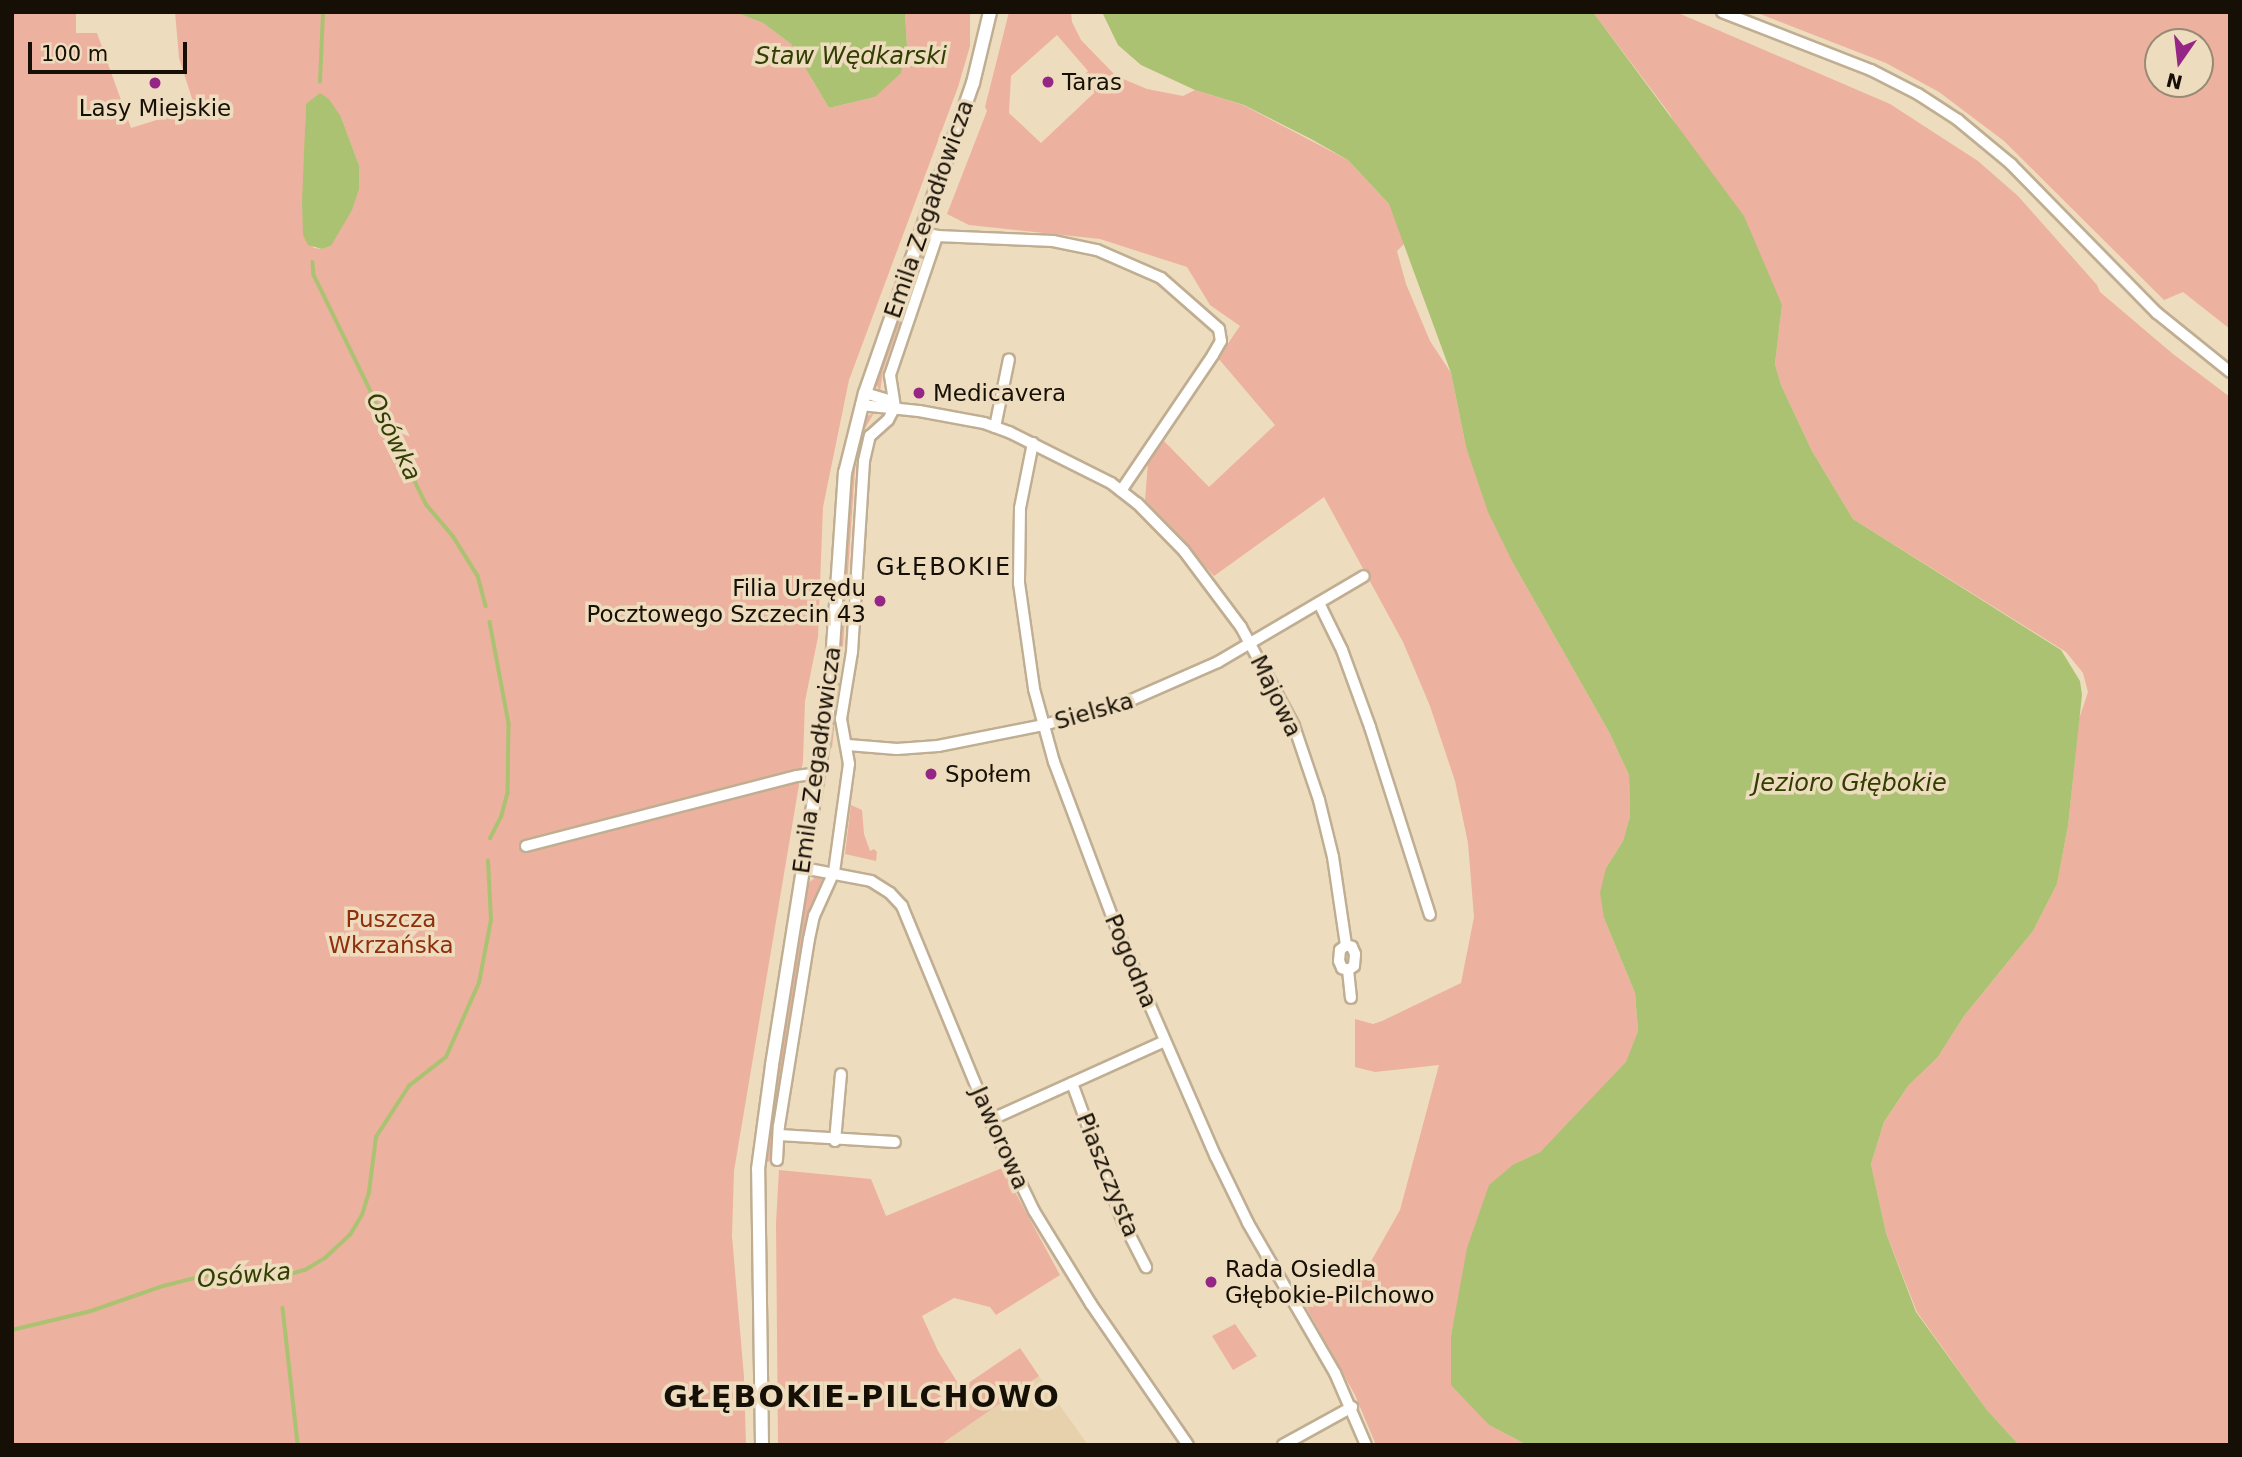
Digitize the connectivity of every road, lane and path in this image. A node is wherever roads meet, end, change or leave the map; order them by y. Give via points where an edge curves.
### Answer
1 (990, 12) edge
2 (1722, 12) edge
3 (922, 232) junction
4 (937, 236) junction
5 (1009, 359) dead end
6 (2230, 372) edge
7 (863, 399) junction
8 (895, 407) junction
9 (995, 427) junction
10 (1033, 443) junction
11 (1121, 491) junction
12 (1364, 576) dead end
13 (1319, 603) junction
14 (1251, 645) junction
15 (1043, 725) junction
16 (848, 745) junction
17 (819, 773) junction
18 (526, 846) dead end
19 (803, 867) junction
20 (834, 872) junction
21 (1430, 915) dead end
22 (1351, 998) dead end
23 (1165, 1041) junction
24 (841, 1074) dead end
25 (1072, 1083) junction
26 (990, 1120) junction
27 (779, 1135) junction
28 (835, 1141) junction
29 (895, 1142) dead end
30 (777, 1160) dead end
31 (1146, 1267) dead end
32 (1352, 1407) junction
33 (762, 1445) edge
34 (1188, 1445) edge
35 (1283, 1445) edge
36 (1366, 1445) edge

1 - 3 main road, Emila Zegadłowicza via 976,74
2 - 6 street via 1878,73 1958,120 2011,164 2157,313
3 - 4 street
3 - 7 main road, Emila Zegadłowicza
4 - 8 street via 890,375
4 - 11 street via 1065,242 1129,262 1176,287 1219,329 1221,341 1213,355
5 - 9 street
7 - 8 street, Majowa via 883,410
7 - 17 main road, Emila Zegadłowicza via 845,473 832,679
8 - 9 street, Majowa
8 - 16 street via 870,436 864,461 852,652 841,719
9 - 10 street, Majowa
10 - 11 street, Majowa
10 - 15 street, Pogodna via 1021,499 1018,562 1028,657
11 - 14 street, Majowa via 1198,567
12 - 13 street, Sielska
13 - 14 street, Sielska
13 - 21 street via 1370,727
14 - 15 street, Sielska via 1147,695
14 - 22 street, Majowa via 1294,726 1319,800 1346,945 1339,961 1348,970
15 - 16 street, Sielska via 925,747
15 - 23 street, Pogodna via 1084,847
16 - 20 street
17 - 18 street
17 - 19 main road, Emila Zegadłowicza
19 - 20 street, Jaworowa
19 - 33 main road, Emila Zegadłowicza via 758,1169
20 - 26 street, Jaworowa via 871,881 902,906
20 - 27 street via 811,927
23 - 25 street, Piaszczysta
23 - 32 street, Pogodna via 1248,1223
24 - 28 street
25 - 26 street, Piaszczysta
25 - 31 street, Piaszczysta via 1122,1220
26 - 34 street, Jaworowa via 1059,1255
27 - 28 street
27 - 30 street
28 - 29 street
32 - 35 street
32 - 36 street, Pogodna

